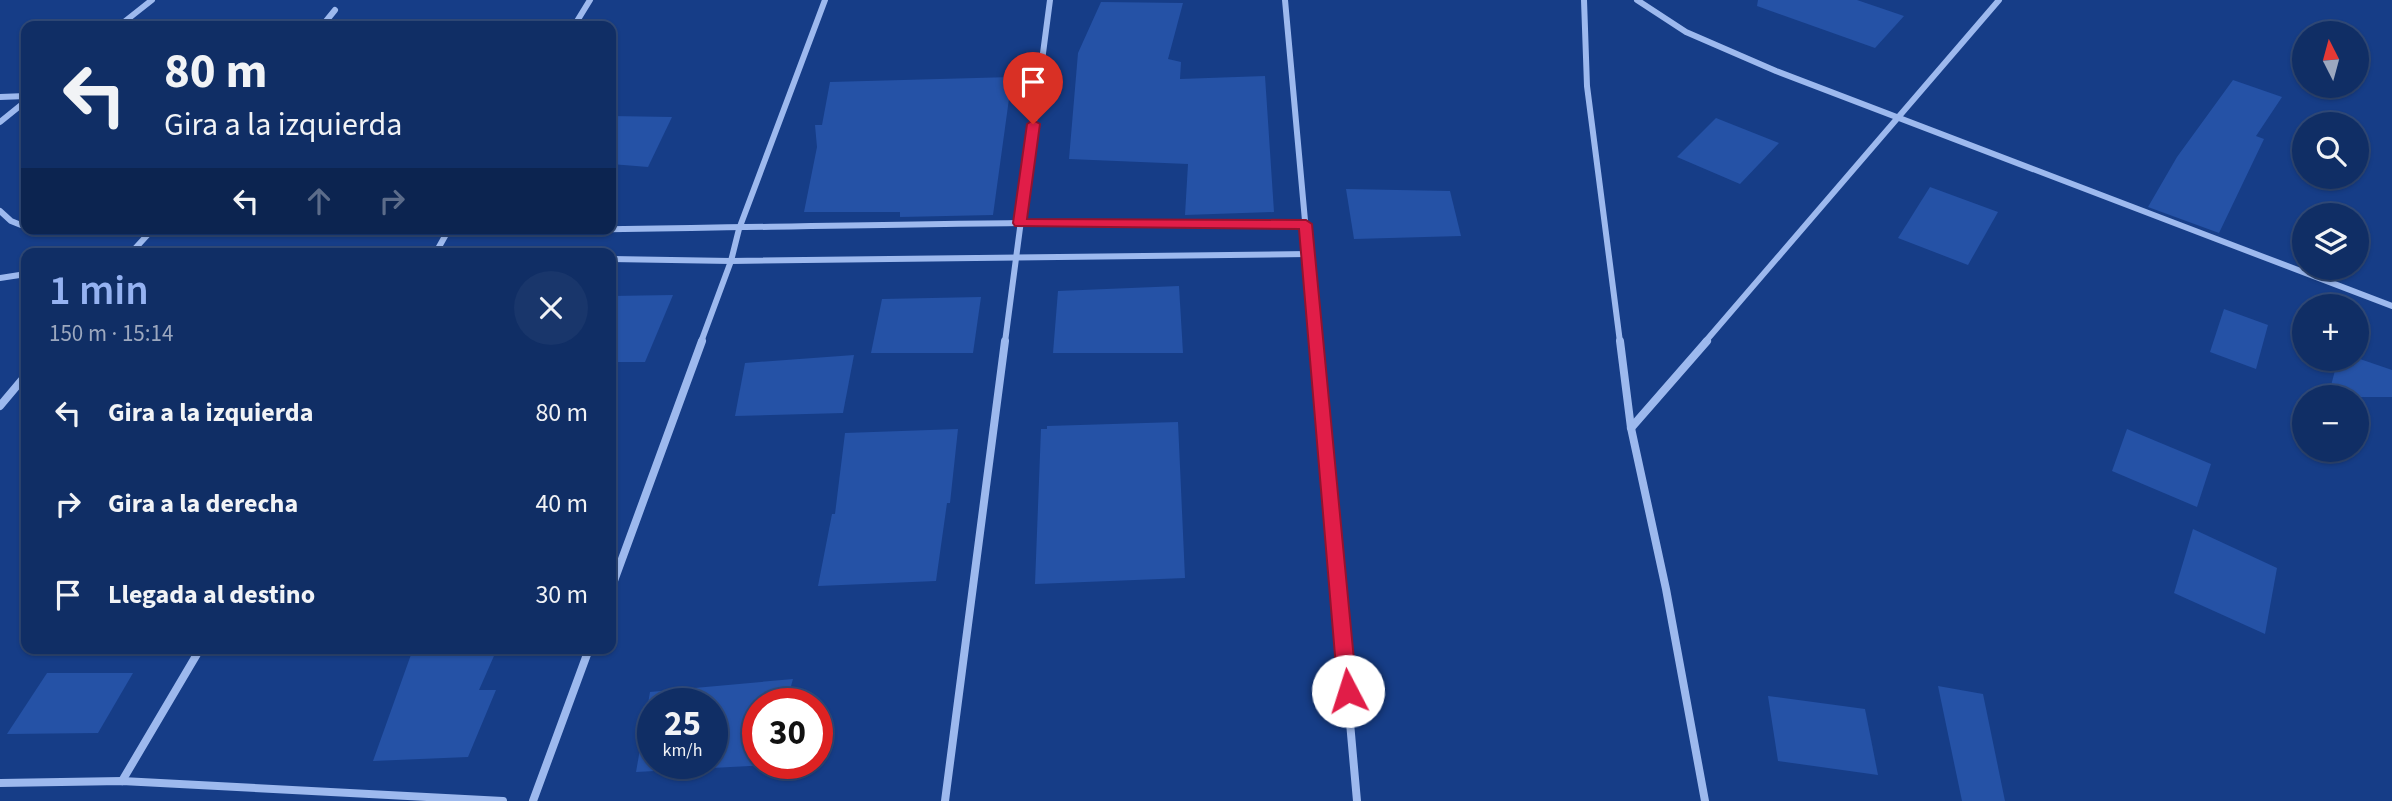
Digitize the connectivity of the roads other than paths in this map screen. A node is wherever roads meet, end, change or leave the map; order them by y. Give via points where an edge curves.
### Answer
1 (152, 0) edge
2 (590, 0) edge
3 (825, 0) edge
4 (1050, 0) edge
5 (1285, 0) edge
6 (1584, 0) edge
7 (1637, 0) edge
8 (1999, 0) edge
9 (335, 10) dead end
10 (125, 21) edge
11 (326, 21) edge
12 (577, 21) edge
13 (21, 96) edge
14 (0, 97) edge
15 (21, 105) edge
16 (1901, 117) junction
17 (0, 122) edge
18 (0, 211) edge
19 (1020, 223) junction
20 (1306, 224) junction
21 (21, 225) edge
22 (616, 229) edge
23 (739, 229) junction
24 (147, 235) edge
25 (136, 248) edge
26 (1309, 254) junction
27 (616, 259) edge
28 (1015, 259) junction
29 (731, 261) junction
30 (21, 275) edge
31 (0, 278) edge
32 (2392, 306) edge
33 (21, 380) edge
34 (0, 405) edge
35 (1632, 428) junction
36 (616, 575) edge
37 (197, 654) edge
38 (587, 654) edge
39 (122, 781) junction
40 (0, 783) edge
41 (503, 801) edge
42 (533, 801) edge
43 (945, 801) edge
44 (1357, 801) edge
45 (1705, 801) edge

1 - 10 street
2 - 12 street
3 - 23 street
4 - 19 street
5 - 20 street
6 - 35 street via 1587,86
7 - 16 street via 1652,13 1737,54
8 - 16 street
9 - 11 street
13 - 14 street
15 - 17 street
16 - 32 street
16 - 35 street
18 - 21 street
19 - 20 street
19 - 23 street
19 - 28 street
20 - 26 street
22 - 23 street
23 - 29 street
24 - 25 street
26 - 28 street
26 - 44 street
27 - 29 street
28 - 29 street
28 - 43 street
29 - 36 street
30 - 31 street
33 - 34 street
35 - 45 street
37 - 39 street
38 - 42 street
39 - 40 street
39 - 41 street

